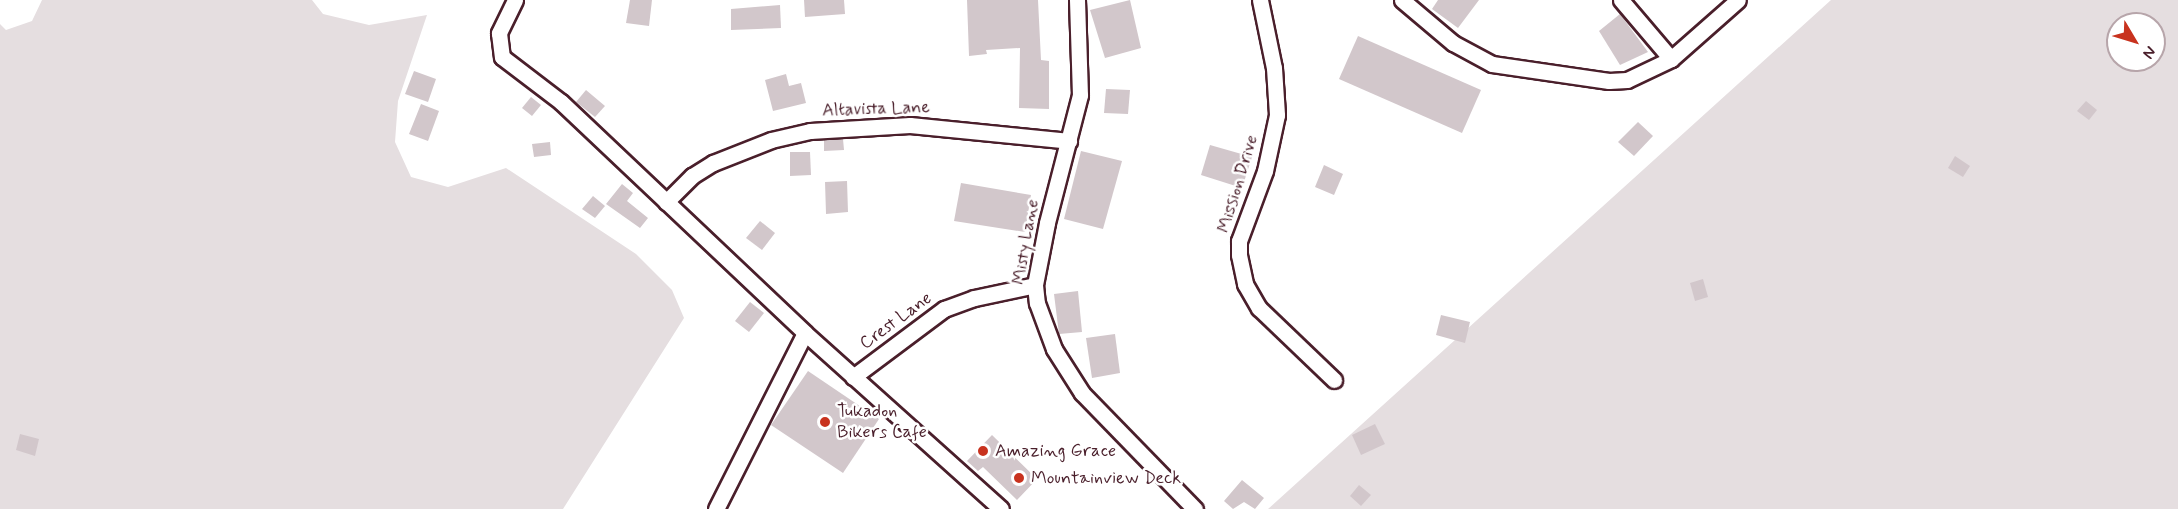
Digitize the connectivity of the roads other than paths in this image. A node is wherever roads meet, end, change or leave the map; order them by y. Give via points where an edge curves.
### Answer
1 (515, 0) edge
2 (1260, 0) edge
3 (1402, 0) edge
4 (1621, 0) edge
5 (1738, 0) edge
6 (1081, 1) edge
7 (1671, 59) junction
8 (1070, 141) junction
9 (666, 201) junction
10 (1035, 285) junction
11 (805, 333) junction
12 (853, 377) junction
13 (1334, 380) dead end
14 (716, 509) edge
15 (1001, 509) edge
16 (1194, 509) edge

1 - 9 street via 499,33 498,47 511,66 543,86
2 - 13 street, Mission Drive via 1274,68 1276,115 1264,171 1239,241 1239,255 1245,284 1259,308
3 - 7 street via 1453,43 1492,64 1609,81 1627,80
4 - 7 street
5 - 7 street
6 - 8 street, Misty Lane via 1080,95
8 - 9 street, Altavista Lane via 910,125 810,131 771,140 713,163 692,176
8 - 10 street, Misty Lane
9 - 11 street
10 - 12 street, Crest Lane via 944,309
10 - 16 street, Misty Lane via 1043,325 1067,373
11 - 12 street
11 - 14 street
12 - 15 street

